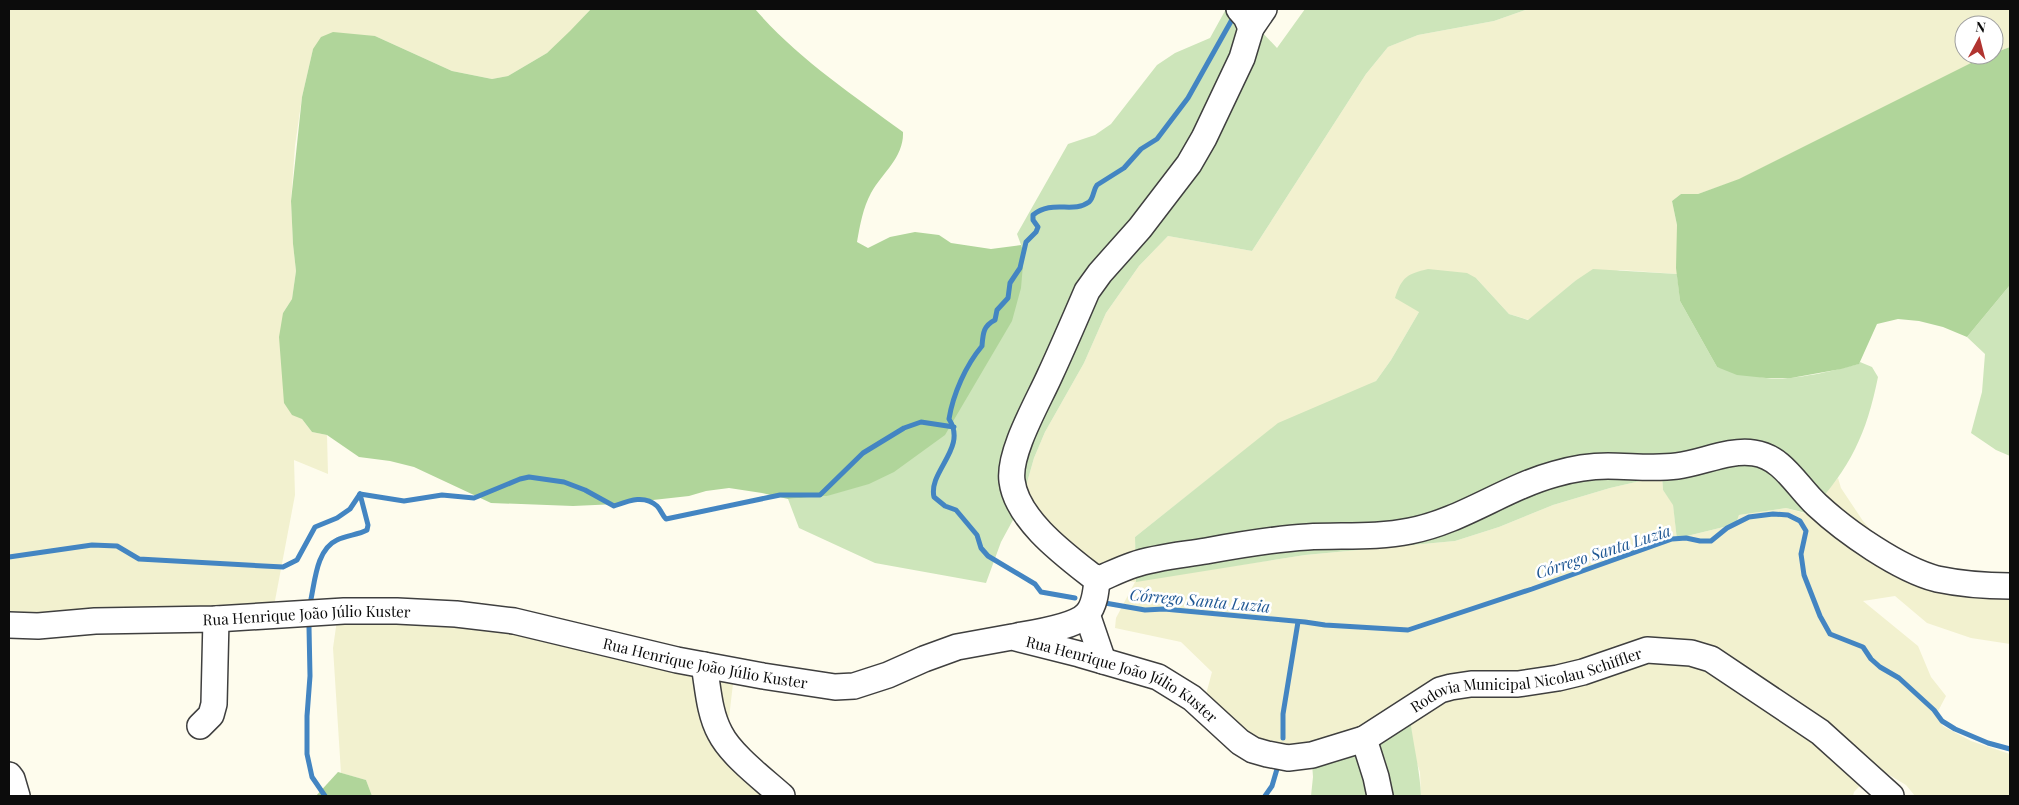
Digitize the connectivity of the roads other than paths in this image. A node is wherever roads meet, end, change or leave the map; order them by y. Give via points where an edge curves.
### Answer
1 (1251, 15) edge
2 (1097, 580) junction
3 (2010, 586) edge
4 (1087, 614) junction
5 (216, 619) junction
6 (9, 625) edge
7 (1012, 637) junction
8 (1103, 661) junction
9 (704, 665) junction
10 (200, 726) dead end
11 (1364, 739) junction
12 (9, 775) edge
13 (17, 796) edge
14 (782, 796) edge
15 (1380, 796) edge
16 (1891, 796) edge

1 - 2 street via 1242,58 1204,138 1189,164 1087,291 1012,464 1014,490 1026,513 1050,541
2 - 3 street via 1134,564 1240,544 1409,531 1457,517 1531,482 1580,468 1665,468 1731,454 1754,453 1772,460 1789,474 1815,504 1843,527 1909,568 1936,578
2 - 4 street via 1095,598
4 - 7 street via 1059,627
4 - 8 street
5 - 6 street, Rua Henrique João Júlio Kuster
5 - 9 street, Rua Henrique João Júlio Kuster via 344,611 456,614 514,621
5 - 10 street via 214,704 211,715
7 - 8 street, Rua Henrique João Júlio Kuster
7 - 9 street, Rua Henrique João Júlio Kuster via 957,647 854,686 798,682
8 - 11 street, Rua Henrique João Júlio Kuster via 1158,677 1178,688 1253,750 1288,758
9 - 14 street via 719,732 729,747
11 - 15 street
11 - 16 street, Rodovia Municipal Nicolau Schiffler via 1440,690 1537,682 1583,672 1647,650 1677,651 1711,659 1785,707 1820,732
12 - 13 street

